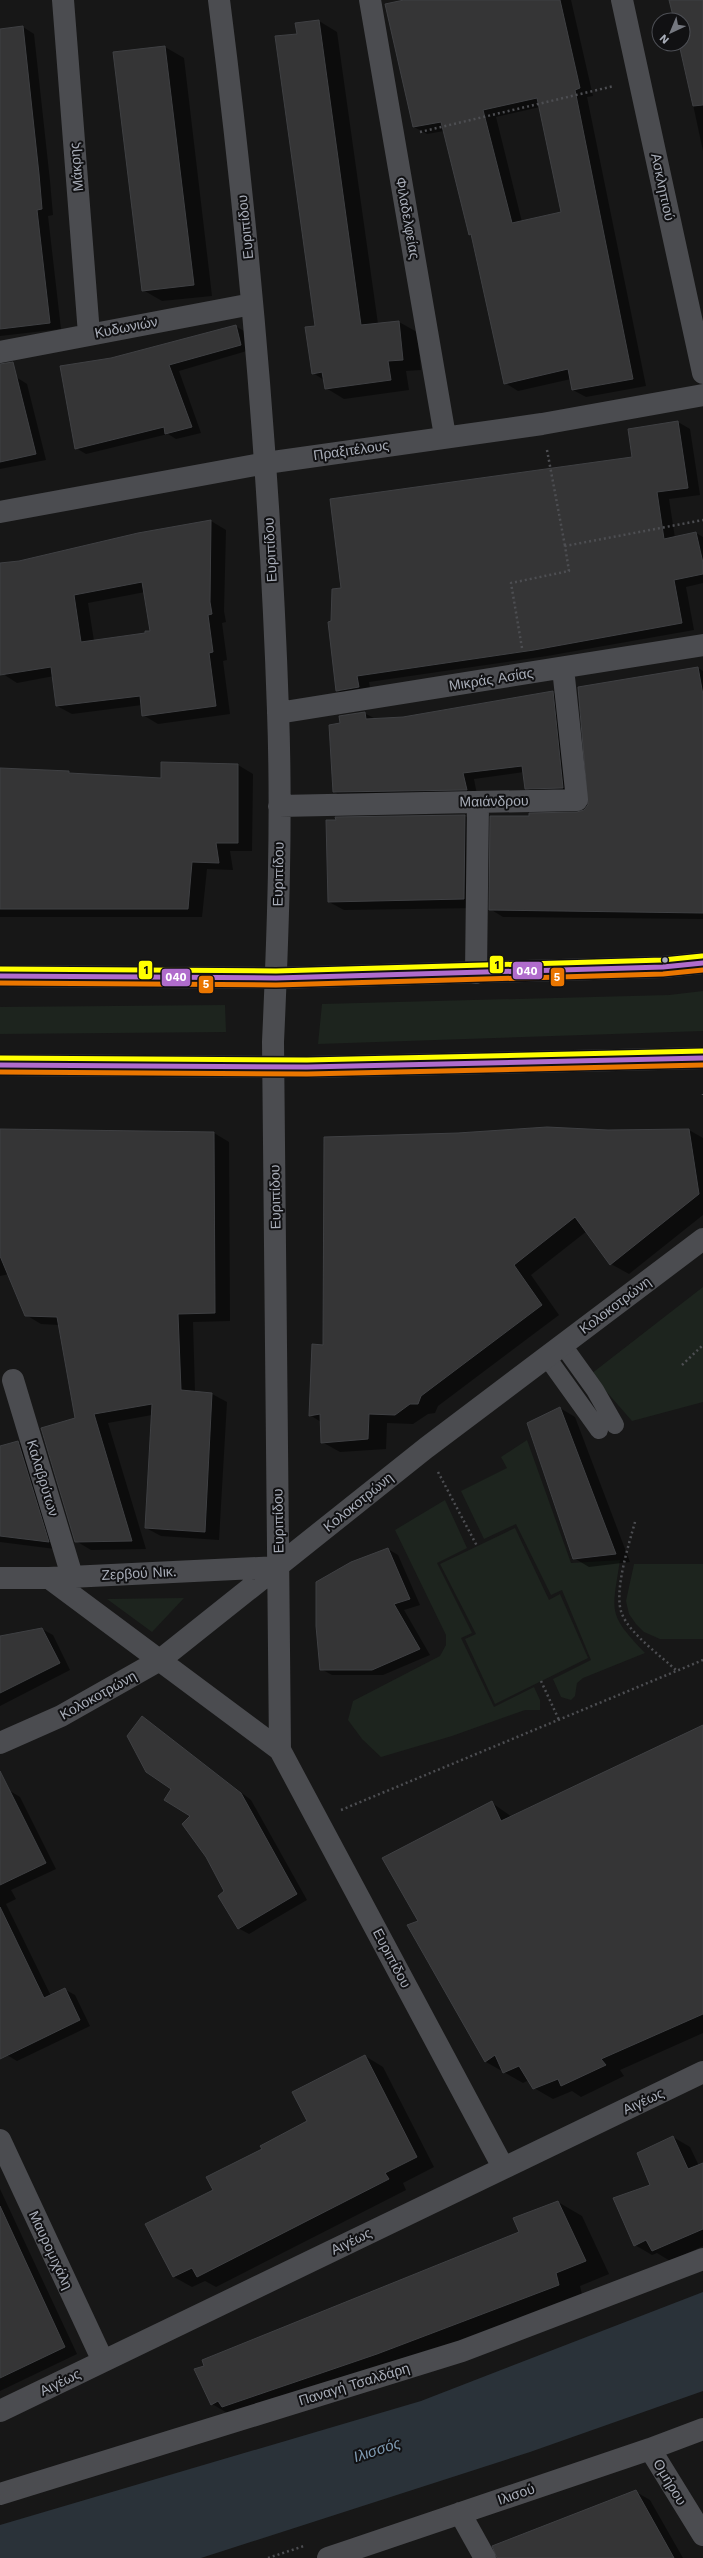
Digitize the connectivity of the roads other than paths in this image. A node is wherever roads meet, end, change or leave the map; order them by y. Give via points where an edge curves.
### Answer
1 (62, 0) edge
2 (219, 0) edge
3 (370, 0) edge
4 (622, 0) edge
5 (252, 304) junction
6 (89, 334) junction
7 (0, 352) edge
8 (703, 374) edge
9 (703, 395) edge
10 (445, 436) junction
11 (266, 463) junction
12 (0, 512) edge
13 (703, 645) edge
14 (562, 668) junction
15 (278, 713) junction
16 (478, 802) junction
17 (279, 806) junction
18 (703, 963) edge
19 (476, 973) junction
20 (0, 976) edge
21 (276, 978) junction
22 (703, 1058) edge
23 (0, 1065) edge
24 (274, 1066) junction
25 (703, 1239) edge
26 (554, 1350) junction
27 (13, 1380) dead end
28 (607, 1427) dead end
29 (279, 1567) junction
30 (72, 1576) junction
31 (0, 1578) edge
32 (49, 1578) junction
33 (160, 1660) junction
34 (0, 1743) edge
35 (280, 1750) junction
36 (703, 2072) edge
37 (0, 2140) edge
38 (503, 2167) junction
39 (8, 2176) edge
40 (703, 2259) edge
41 (103, 2361) junction
42 (0, 2411) edge
43 (703, 2429) edge
44 (650, 2449) junction
45 (0, 2494) edge
46 (460, 2513) junction
47 (703, 2535) edge
48 (328, 2558) edge
49 (485, 2558) edge

1 - 6 street, Μάκρης
2 - 5 street, Ευριπίδου
3 - 10 street, Φιλαδελφείας
4 - 8 street, Ασκληπιού
5 - 6 street, Κυδωνιών
5 - 11 street, Ευριπίδου
6 - 7 street, Κυδωνιών
9 - 10 street, Πραξιτέλους via 542,424
10 - 11 street, Πραξιτέλους
11 - 12 street, Πραξιτέλους
11 - 15 street, Ευριπίδου
13 - 14 street, Μικράς Ασίας
14 - 15 street, Μικράς Ασίας
14 - 16 street, Μαιάνδρου via 577,800
15 - 17 street, Ευριπίδου
16 - 17 street, Μαιάνδρου
16 - 19 street
17 - 21 street, Ευριπίδου
18 - 19 main road via 663,967
19 - 21 main road
20 - 21 main road
21 - 24 street, Ευριπίδου
22 - 24 main road
23 - 24 main road
24 - 29 street, Ευριπίδου
25 - 26 street, Κολοκοτρώνη
26 - 28 lane
26 - 29 street, Κολοκοτρώνη via 426,1448
27 - 30 street, Καλαβρύτων
29 - 30 street, Ζερβού Νικ.
29 - 33 street, Κολοκοτρώνη
29 - 35 street, Ευριπίδου
30 - 32 street, Ζερβού Νικ.
31 - 32 street, Ζερβού Νικ.
32 - 33 street, Ευριπίδου
33 - 34 street, Κολοκοτρώνη via 61,1716
33 - 35 street, Ευριπίδου
35 - 38 street, Ευριπίδου
36 - 38 street, Αιγέως
37 - 39 street, Μαυρομιχάλη
38 - 41 street, Αιγέως
39 - 41 street, Μαυρομιχάλη
40 - 45 street, Παναγή Τσαλδάρη via 462,2351
41 - 42 street, Αιγέως
43 - 44 street, Ιλισού
44 - 46 street, Ιλισού
44 - 47 street, Ομήρου
46 - 48 street, Ιλισού
46 - 49 street

